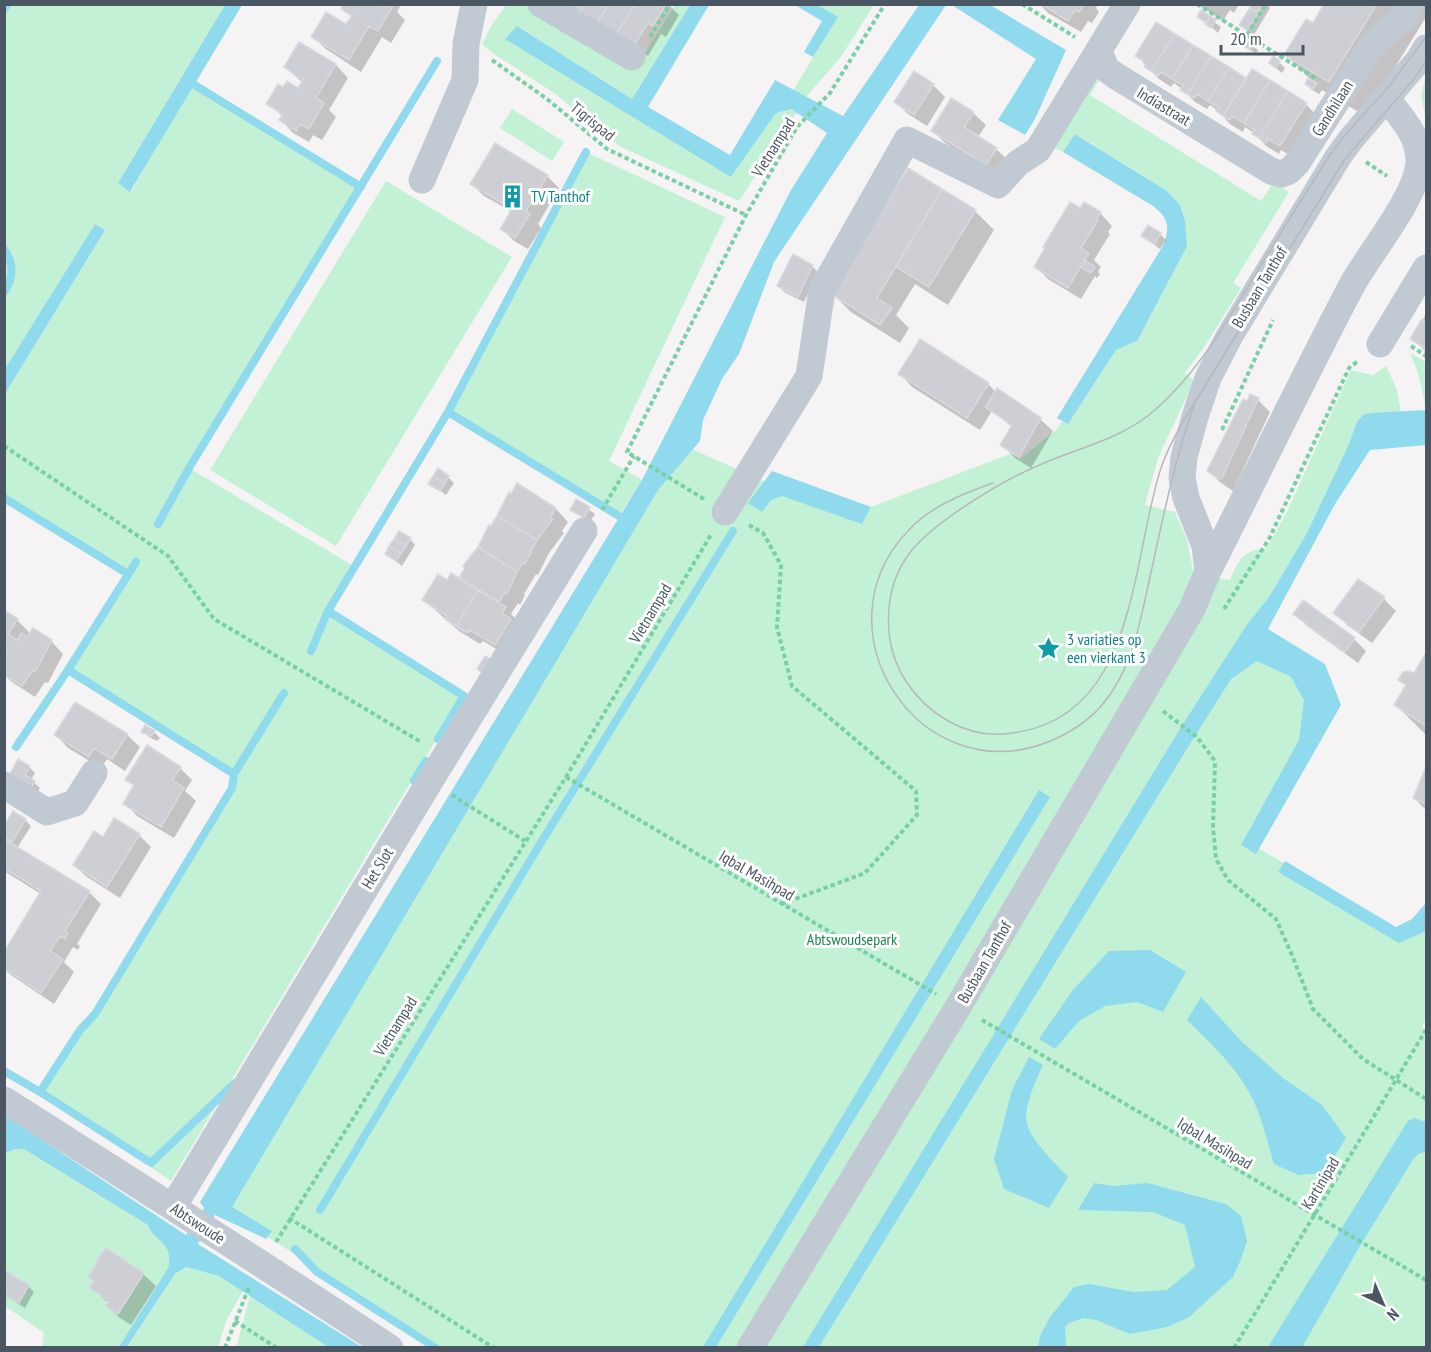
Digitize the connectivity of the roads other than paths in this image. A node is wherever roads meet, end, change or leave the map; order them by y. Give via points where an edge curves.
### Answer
1 (474, 4) edge
2 (541, 4) edge
3 (1127, 4) edge
4 (1406, 12) edge
5 (1426, 36) edge
6 (1426, 48) edge
7 (1098, 51) junction
8 (632, 57) road end
9 (1386, 98) junction
10 (1289, 171) joint
11 (422, 180) dead end
12 (1426, 268) edge
13 (1380, 344) dead end
14 (1245, 497) junction
15 (1186, 498) junction
16 (725, 512) road end
17 (591, 523) road end
18 (1208, 571) junction
19 (94, 773) dead end
20 (4, 785) edge
21 (4, 1100) edge
22 (181, 1212) junction
23 (390, 1347) edge
24 (750, 1347) edge

1 - 11 street via 466,44 465,80
2 - 8 street
3 - 7 street
4 - 5 street, Gandhilaan
4 - 10 street, Gandhilaan via 1371,47
6 - 9 street, Busbaan Tanthof
7 - 10 street, Indiastraat via 1106,69 1116,76 1271,171
7 - 16 street via 1038,150 1018,163 998,185 908,140 822,290 809,376
9 - 14 street, Busbaan Tanthof via 1414,136 1419,162 1416,176 1353,283
9 - 15 street, Busbaan Tanthof via 1345,146 1208,378 1184,457 1182,478
12 - 13 street
14 - 15 street via 1233,507 1215,512
14 - 18 street, Busbaan Tanthof
15 - 18 street, Busbaan Tanthof via 1205,546
17 - 22 street, Het Slot via 445,757
18 - 24 street, Busbaan Tanthof via 1192,609 958,1006
19 - 20 street via 75,803 47,812
21 - 22 street, Abtswoude
22 - 23 street, Abtswoude

